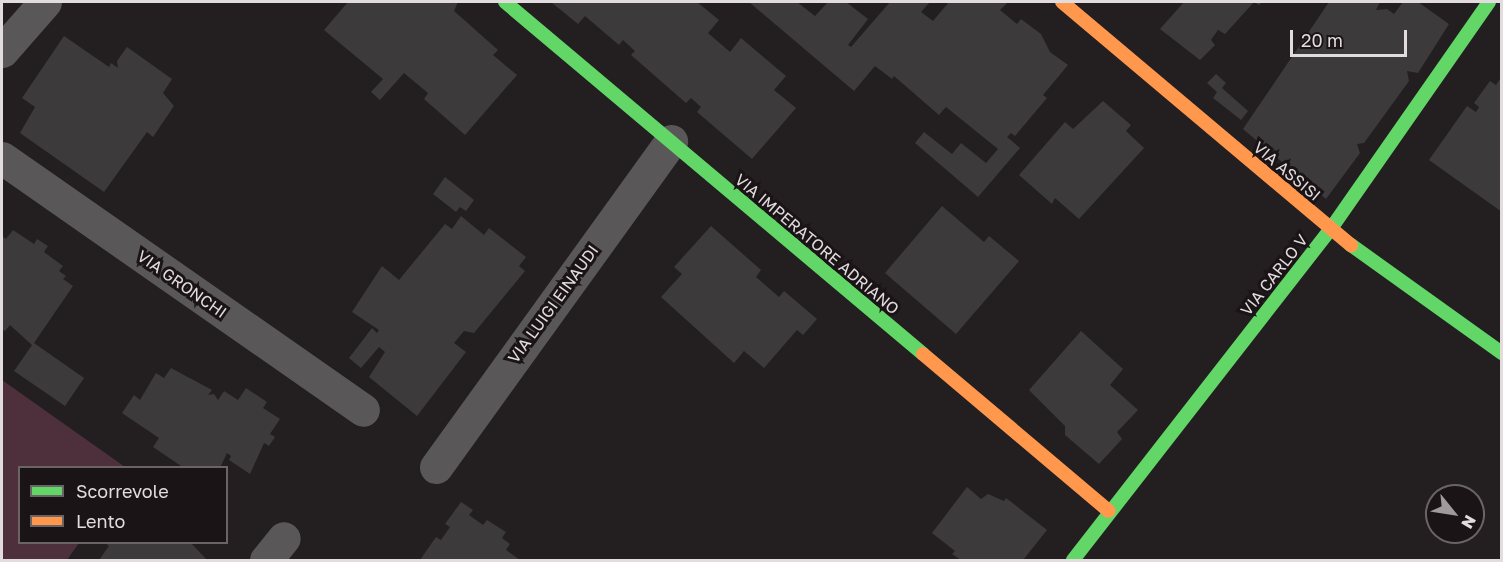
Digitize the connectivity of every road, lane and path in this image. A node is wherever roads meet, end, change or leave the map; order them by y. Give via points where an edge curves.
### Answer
1 (45, 2) edge
2 (505, 2) edge
3 (1062, 2) edge
4 (1489, 2) edge
5 (2, 51) edge
6 (671, 141) junction
7 (2, 158) edge
8 (1330, 230) junction
9 (1502, 353) edge
10 (363, 410) dead end
11 (436, 468) dead end
12 (1109, 511) junction
13 (1074, 561) edge

1 - 5 street
2 - 6 street, VIA IMPERATORE ADRIANO
3 - 8 street, VIA ASSISI
4 - 8 street, VIA CARLO V
6 - 11 street, VIA LUIGI EINAUDI
6 - 12 street, VIA IMPERATORE ADRIANO
7 - 10 street, VIA GRONCHI
8 - 9 street, VIA ASSISI
8 - 12 street, VIA CARLO V
12 - 13 street, VIA CARLO V

